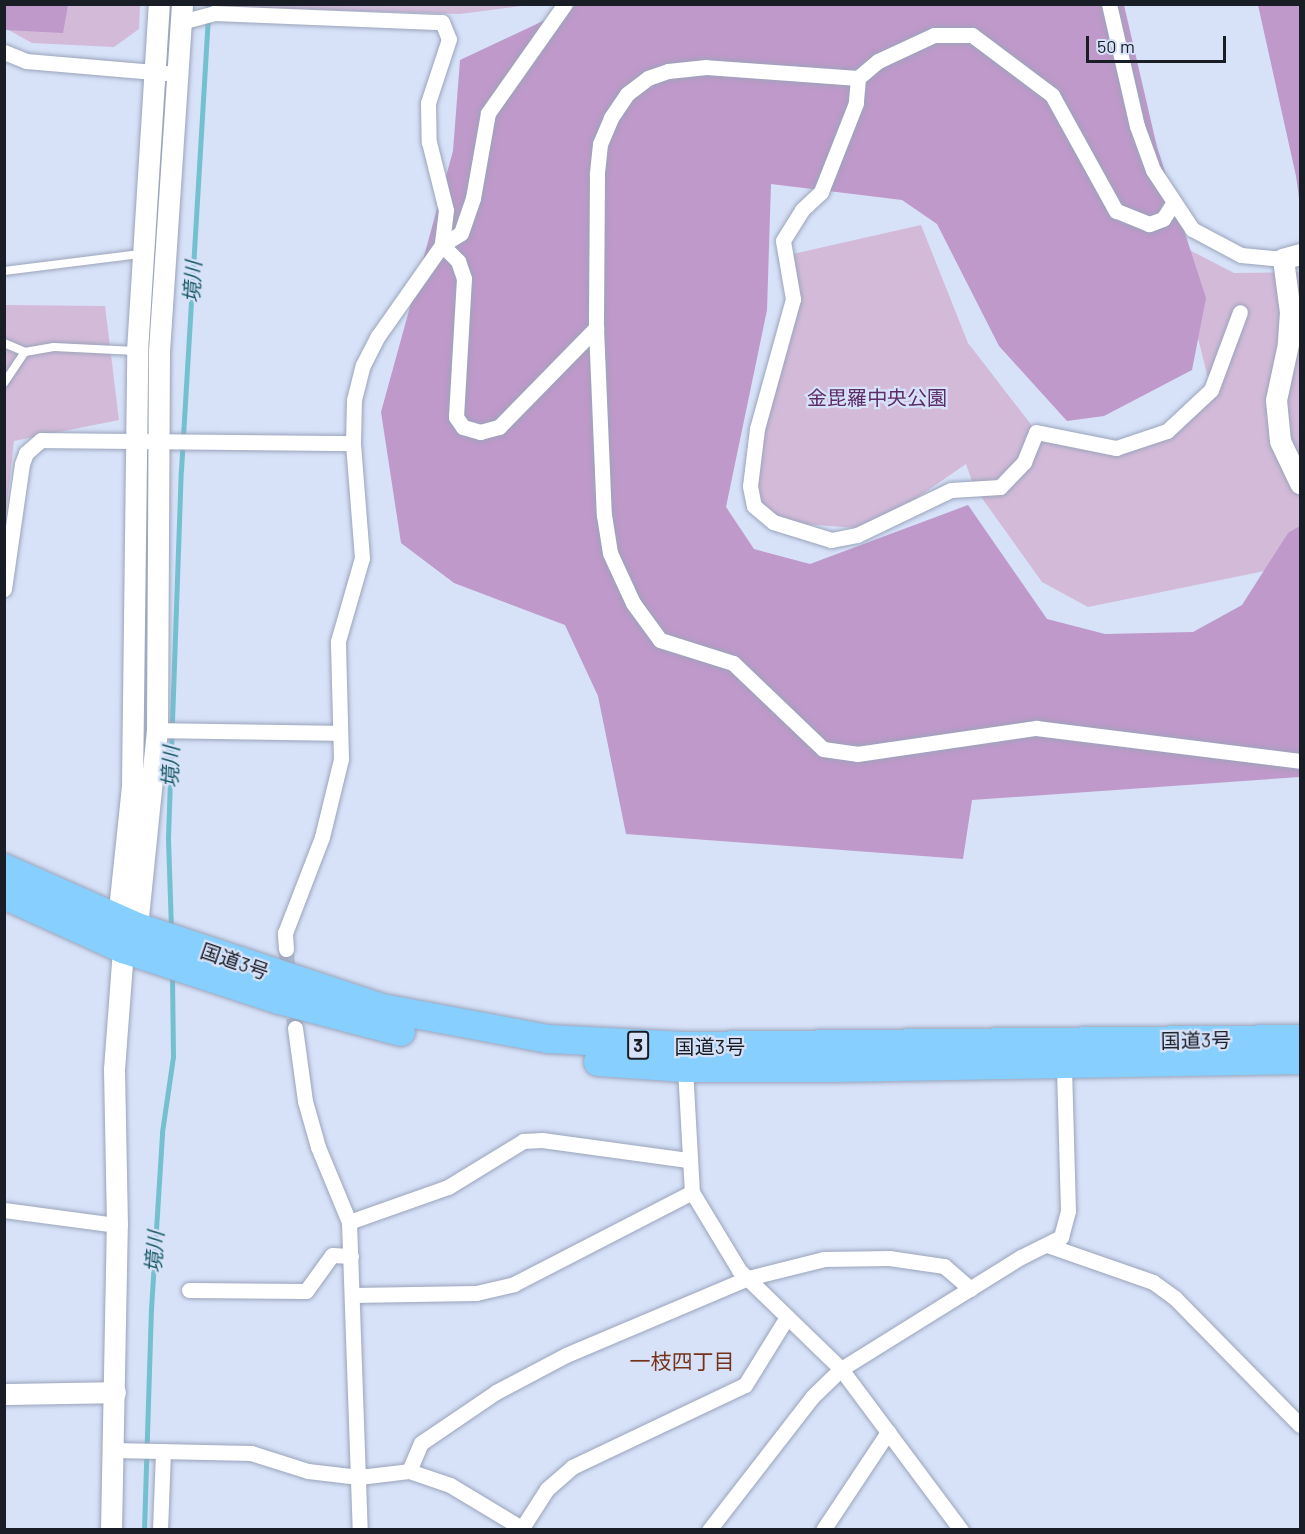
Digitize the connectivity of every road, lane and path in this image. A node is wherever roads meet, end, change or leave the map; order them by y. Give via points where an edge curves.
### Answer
1 (159, 4) edge
2 (565, 4) edge
3 (1109, 4) edge
4 (181, 13) edge
5 (4, 52) edge
6 (154, 72) junction
7 (176, 75) junction
8 (858, 78) junction
9 (1174, 202) junction
10 (442, 245) junction
11 (165, 250) junction
12 (142, 253) junction
13 (1292, 256) edge
14 (4, 271) edge
15 (1240, 312) dead end
16 (596, 328) junction
17 (4, 343) edge
18 (137, 351) junction
19 (159, 351) junction
20 (25, 352) junction
21 (4, 383) edge
22 (135, 440) junction
23 (158, 440) junction
24 (354, 443) junction
25 (1300, 483) edge
26 (4, 589) edge
27 (157, 730) junction
28 (340, 733) junction
29 (1300, 762) edge
30 (4, 868) edge
31 (4, 895) edge
32 (126, 931) junction
33 (286, 949) tunnel mouth
34 (295, 1028) tunnel mouth
35 (1300, 1039) edge
36 (1300, 1060) edge
37 (1064, 1064) junction
38 (685, 1068) junction
39 (688, 1160) junction
40 (692, 1192) junction
41 (4, 1210) edge
42 (350, 1222) junction
43 (117, 1225) junction
44 (1047, 1245) junction
45 (351, 1256) junction
46 (748, 1278) junction
47 (970, 1289) junction
48 (189, 1290) dead end
49 (352, 1295) junction
50 (787, 1317) junction
51 (842, 1369) junction
52 (115, 1392) junction
53 (4, 1394) edge
54 (1293, 1410) edge
55 (1300, 1425) edge
56 (888, 1432) junction
57 (114, 1450) junction
58 (163, 1451) junction
59 (409, 1471) junction
60 (359, 1477) junction
61 (523, 1529) edge
62 (111, 1530) edge
63 (160, 1530) edge
64 (360, 1530) edge
65 (709, 1530) edge
66 (824, 1530) edge
67 (961, 1530) edge

1 - 6 street
2 - 10 street via 488,113 473,198 461,233
3 - 9 street via 1137,126 1153,170
4 - 7 street
4 - 10 street via 442,22 449,39 428,103 429,142 446,210
5 - 6 street via 26,61
6 - 7 street
6 - 12 street
7 - 11 street
8 - 9 street via 878,61 934,35 972,35 1052,95 1116,211 1149,224 1163,219
8 - 15 street via 856,102 820,192 802,210 783,241 793,299 757,429 750,486 754,506 773,522 831,540 857,535 951,490 1000,487 1024,462 1036,432 1116,448 1167,431 1211,390
8 - 16 street via 706,67 668,71 648,78 627,94 600,144
9 - 13 street via 1192,229 1241,255
10 - 16 street via 458,261 464,278 456,417 463,428 480,432 499,426
10 - 24 street via 363,365 354,400
11 - 12 lane
11 - 19 street
12 - 14 lane
12 - 18 street
13 - 25 street via 1288,344 1276,400 1280,441
16 - 29 street via 604,514 610,553 633,603 660,640 733,663 823,750 857,754 1036,728
17 - 20 lane
18 - 19 lane
18 - 20 lane via 54,347
18 - 22 street
19 - 23 street
20 - 21 lane
22 - 23 street
22 - 26 street via 41,440 26,453
22 - 32 street via 133,765
23 - 24 street
23 - 27 street
24 - 28 street via 362,558 338,641
27 - 28 street
27 - 32 street
28 - 33 street via 341,759 322,837 285,933
30 - 32 highway, 国道3号 / 3
31 - 32 highway, 国道3号 / 3
32 - 35 highway, 国道3号 / 3 via 382,1008 548,1039 684,1046
32 - 38 highway, 国道3号 / 3 via 279,1000 394,1031 578,1061
32 - 43 street via 114,1069
34 - 42 street via 305,1101 318,1147
36 - 37 highway, 国道3号 / 3
37 - 38 highway, 国道3号 / 3
37 - 44 street via 1068,1211 1061,1237
38 - 39 street
39 - 40 street
39 - 42 street via 542,1140 523,1141 448,1187
40 - 46 street
40 - 49 street via 514,1284 476,1293
41 - 43 street
42 - 45 street
43 - 52 street
44 - 47 street
44 - 54 street via 1153,1282 1175,1298
45 - 48 street via 332,1255 306,1291
45 - 49 street
46 - 47 street via 824,1259 889,1258 944,1266
46 - 50 street
46 - 59 street via 566,1355 496,1392 421,1443
47 - 51 street
49 - 60 street
50 - 51 street
50 - 61 street via 745,1385 572,1467 547,1489
51 - 56 street
51 - 65 street via 812,1397
52 - 53 street
52 - 57 street
54 - 55 street
56 - 66 street
56 - 67 street
57 - 58 street
57 - 62 street
58 - 60 street via 251,1453 308,1471
58 - 63 street
59 - 60 street
59 - 61 street via 450,1485
60 - 64 street

